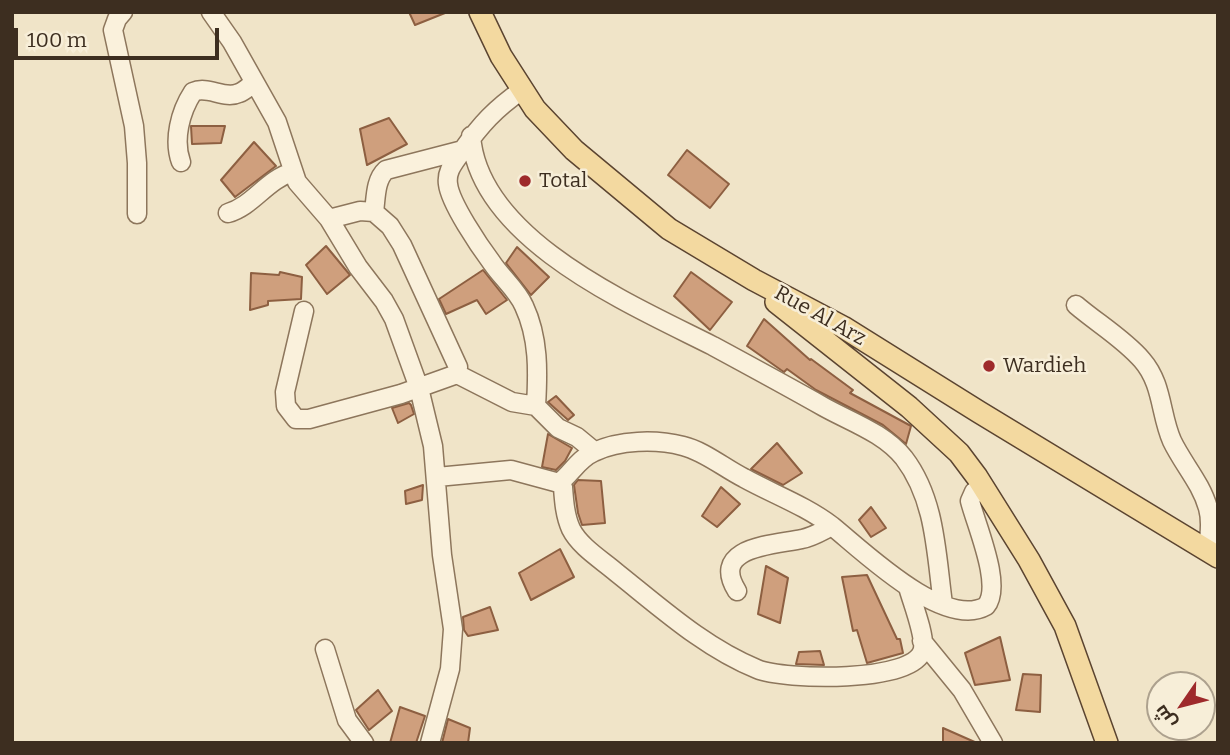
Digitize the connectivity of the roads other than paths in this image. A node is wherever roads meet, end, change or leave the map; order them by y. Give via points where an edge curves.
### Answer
1 (124, 12) edge
2 (211, 12) edge
3 (480, 12) edge
4 (254, 83) junction
5 (522, 90) junction
6 (467, 143) junction
7 (181, 162) dead end
8 (293, 172) junction
9 (374, 212) junction
10 (228, 213) dead end
11 (137, 214) dead end
12 (328, 219) junction
13 (754, 280) junction
14 (1076, 305) dead end
15 (304, 311) dead end
16 (457, 374) junction
17 (419, 388) junction
18 (536, 406) junction
19 (594, 451) junction
20 (437, 477) junction
21 (559, 483) junction
22 (986, 489) junction
23 (832, 526) junction
24 (1212, 554) edge
25 (908, 587) junction
26 (737, 591) dead end
27 (943, 604) junction
28 (922, 641) junction
29 (325, 649) dead end
30 (364, 743) edge
31 (430, 743) edge
32 (993, 743) edge
33 (1107, 743) edge

1 - 11 street via 113,30 134,126
2 - 4 street
3 - 5 main road, Rue Al Arz
4 - 7 street via 238,94 193,92 177,138
4 - 8 street via 280,130
5 - 6 street via 486,117
5 - 13 main road, Rue Al Arz via 535,110 631,199 669,229
6 - 9 street via 386,170 380,177
6 - 18 street via 448,174 449,189 470,231 528,314 538,358
6 - 27 street via 494,198 533,241 593,283 892,445 925,494
8 - 10 street via 280,175
8 - 12 street
9 - 12 street
9 - 16 street via 402,244 458,367
12 - 17 street via 394,319
13 - 22 main road via 909,407 959,453
13 - 24 main road, Rue Al Arz via 843,327
14 - 24 street via 1134,352 1151,373 1172,441 1208,508
15 - 17 street via 285,392 286,406 296,419
16 - 17 street
16 - 18 street via 512,402
17 - 20 street
18 - 19 street via 558,428
19 - 21 street
19 - 23 street via 623,443 684,446
20 - 21 street via 511,470
20 - 31 street via 453,639
21 - 28 street via 578,538 692,632 758,670 780,676 860,676 895,670 916,660
22 - 27 street via 974,492 970,500 990,572 989,602 968,612
22 - 33 main road via 1065,626
23 - 25 street
23 - 26 street via 805,538 743,552 732,566
25 - 27 street
25 - 28 street
28 - 32 street via 962,690
29 - 30 street via 347,720

